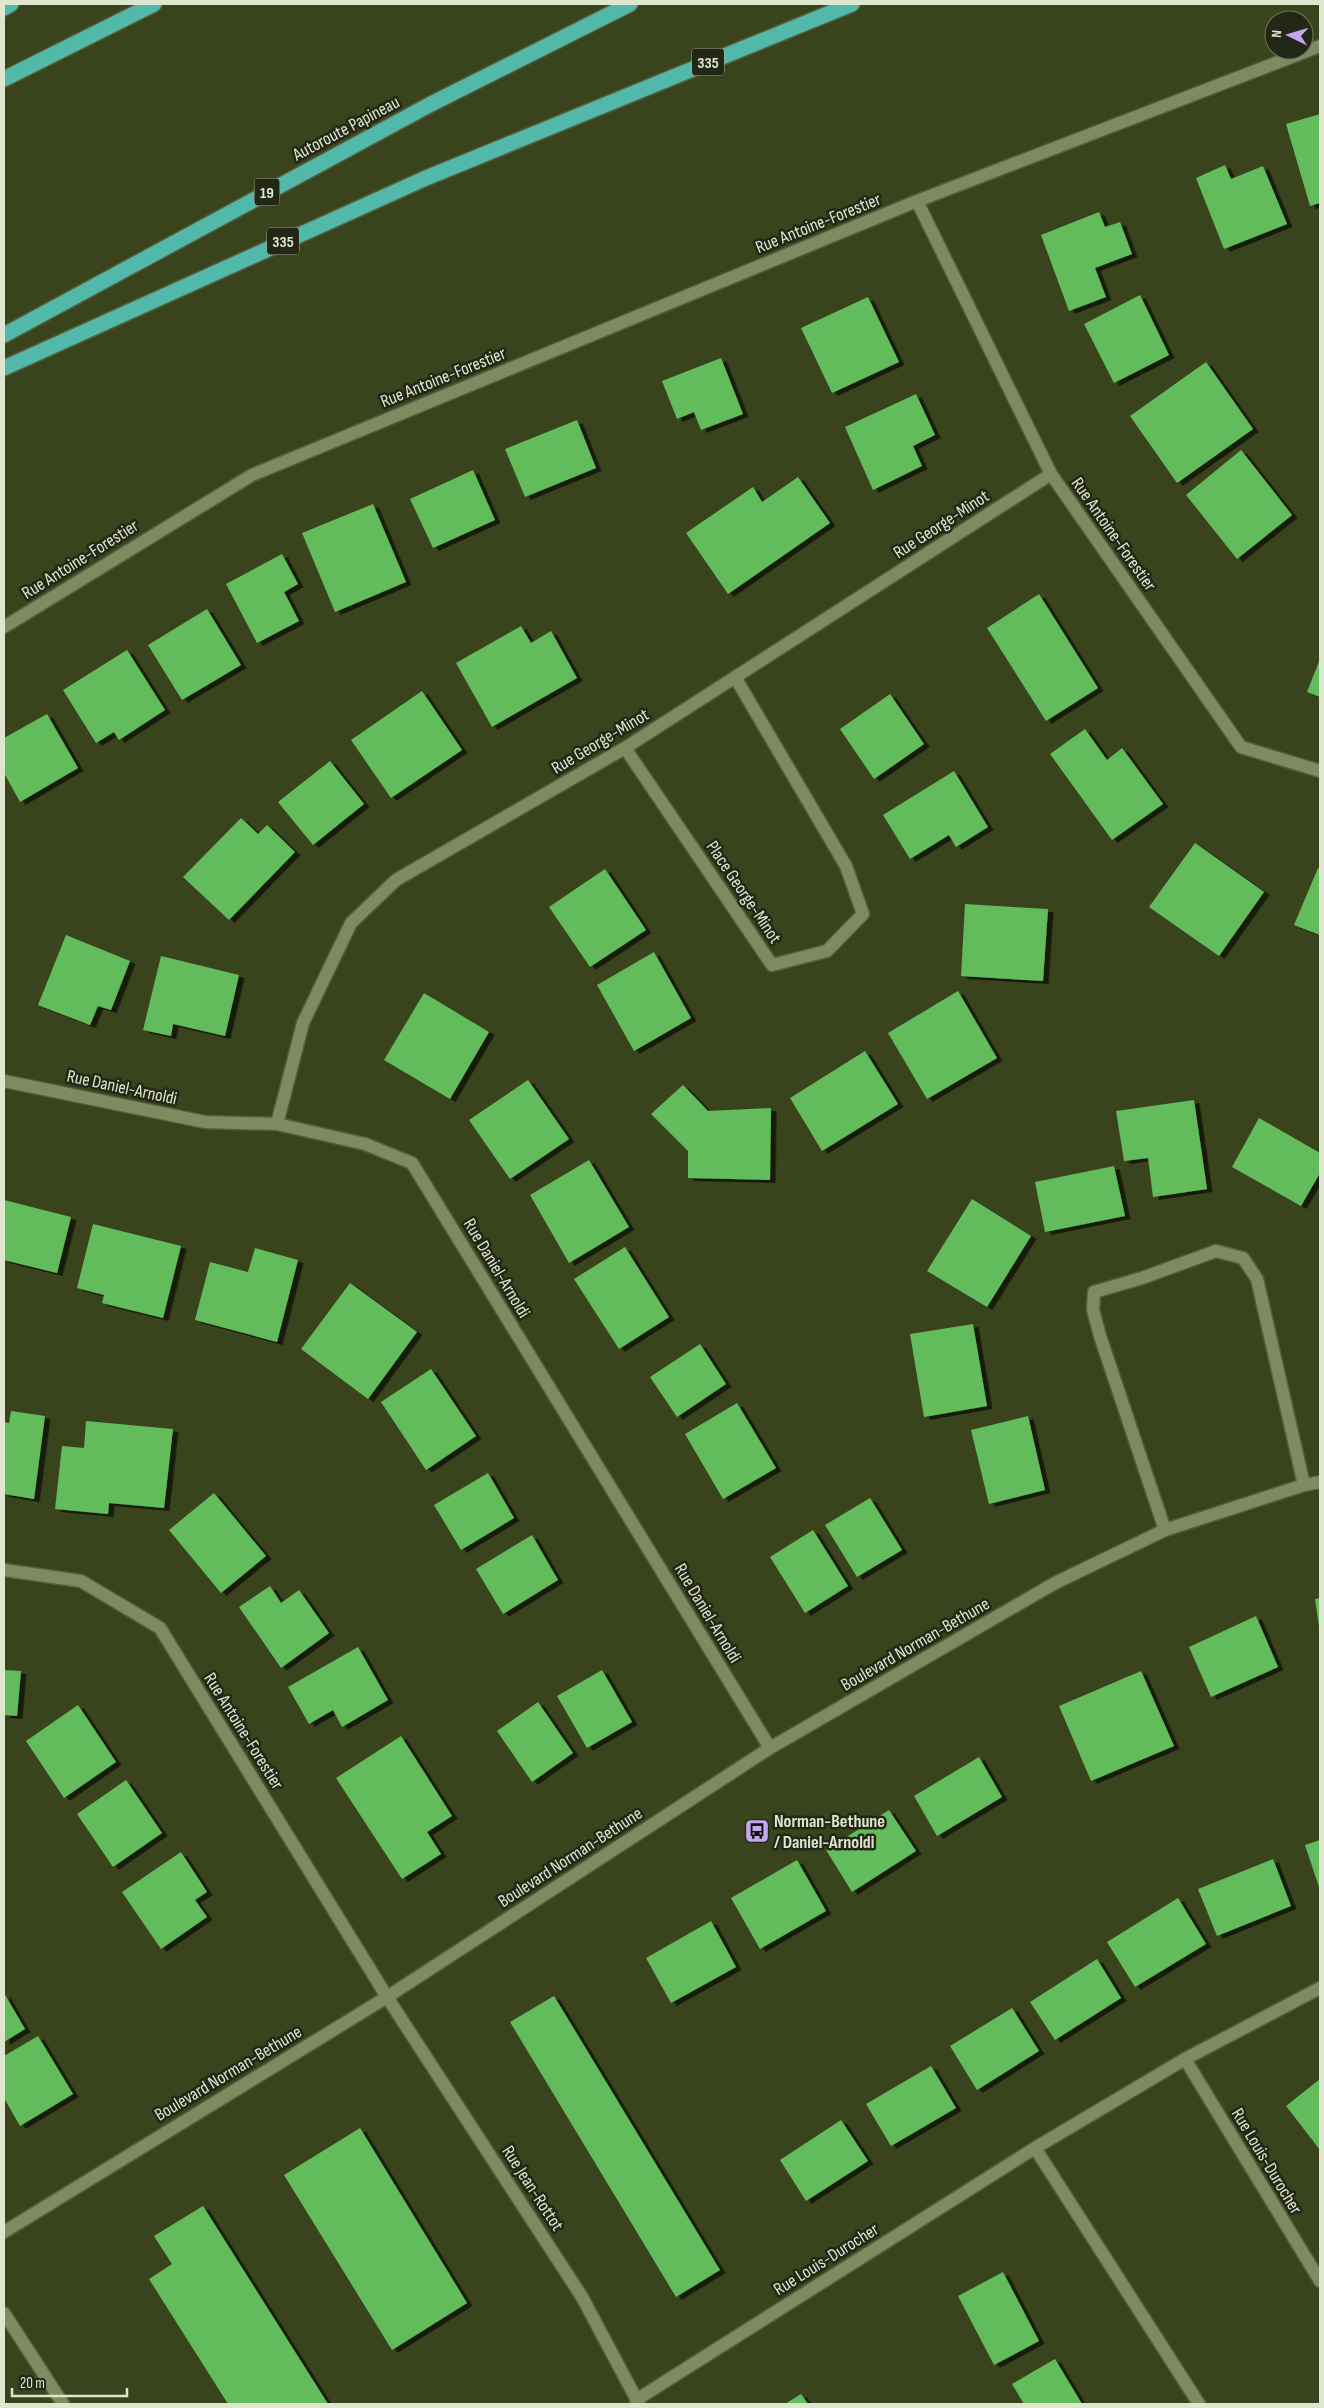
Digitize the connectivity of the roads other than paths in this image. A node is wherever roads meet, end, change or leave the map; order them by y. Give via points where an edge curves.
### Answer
1 (11, 4) edge
2 (154, 4) edge
3 (630, 4) edge
4 (852, 4) edge
5 (4, 8) edge
6 (1320, 46) edge
7 (4, 78) edge
8 (917, 201) junction
9 (4, 336) edge
10 (4, 368) edge
11 (1051, 474) junction
12 (4, 627) edge
13 (735, 677) junction
14 (626, 748) junction
15 (1320, 771) edge
16 (4, 1081) edge
17 (276, 1124) junction
18 (1320, 1482) edge
19 (1304, 1485) junction
20 (1165, 1530) junction
21 (4, 1570) edge
22 (770, 1748) junction
23 (1320, 1988) edge
24 (388, 1997) junction
25 (1185, 2059) junction
26 (1035, 2148) junction
27 (4, 2232) edge
28 (1320, 2280) edge
29 (4, 2313) edge
30 (637, 2402) edge
31 (63, 2404) edge
32 (1199, 2404) edge

1 - 5 highway
2 - 7 highway
3 - 9 highway, Autoroute Papineau / 19 via 406,117
4 - 10 highway, 335 via 426,178
6 - 8 street, Rue Antoine-Forestier
8 - 11 street, Rue Antoine-Forestier
8 - 12 street, Rue Antoine-Forestier via 252,474
11 - 13 street, Rue George-Minot
11 - 15 street, Rue Antoine-Forestier via 1241,747
13 - 14 street, Rue George-Minot
13 - 14 street, Place George-Minot via 846,866 863,914 827,951 772,965
14 - 17 street, Rue George-Minot via 396,880 351,923 303,1023
16 - 17 street, Rue Daniel-Arnoldi via 204,1122
17 - 22 street, Rue Daniel-Arnoldi via 366,1144 412,1163
18 - 19 street, Boulevard Norman-Bethune
19 - 20 street, Boulevard Norman-Bethune
19 - 20 street via 1258,1279 1243,1258 1216,1251 1094,1292 1092,1310
20 - 22 street, Boulevard Norman-Bethune via 1055,1583
21 - 24 street, Rue Antoine-Forestier via 81,1581 160,1628
22 - 24 street, Boulevard Norman-Bethune
23 - 25 street, Rue Louis-Durocher
24 - 27 street, Boulevard Norman-Bethune
24 - 30 street, Rue Jean-Rottot via 582,2297
25 - 26 street, Rue Louis-Durocher
25 - 28 street, Rue Louis-Durocher
26 - 30 street, Rue Louis-Durocher
26 - 32 street
29 - 31 street

